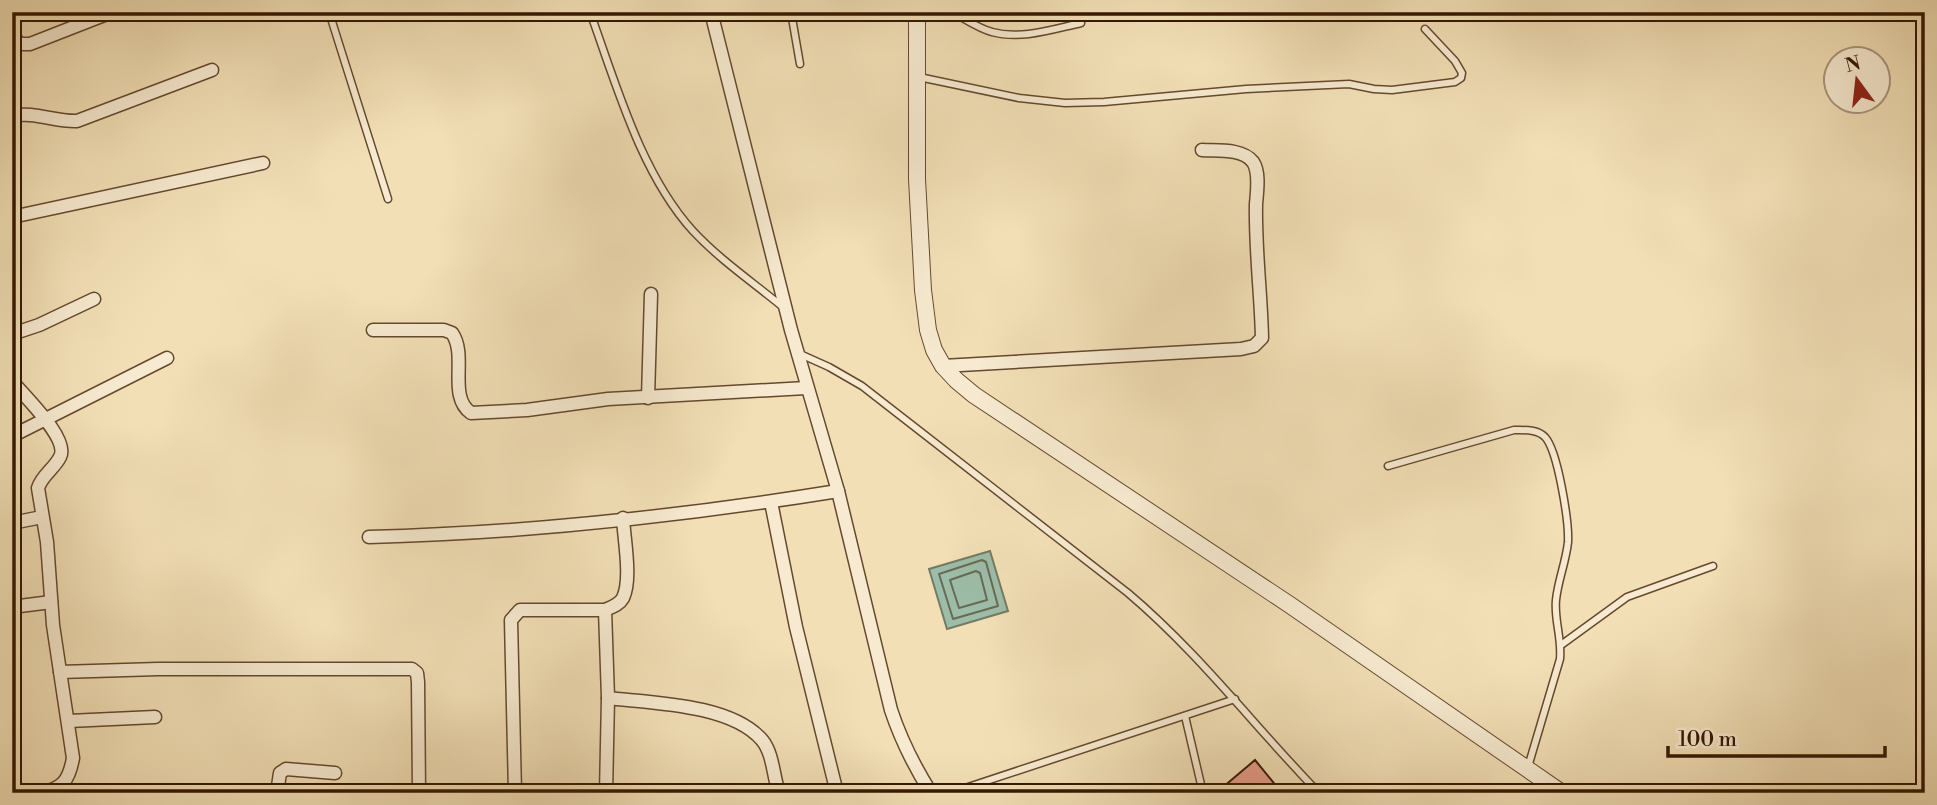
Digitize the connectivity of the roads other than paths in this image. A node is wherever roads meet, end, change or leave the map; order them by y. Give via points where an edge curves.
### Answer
1 (111, 12) edge
2 (329, 12) edge
3 (590, 12) edge
4 (740, 12) edge
5 (791, 12) edge
6 (917, 12) edge
7 (952, 12) edge
8 (711, 15) edge
9 (1081, 23) dead end
10 (1425, 29) dead end
11 (12, 35) edge
12 (800, 64) dead end
13 (212, 70) dead end
14 (917, 76) junction
15 (12, 116) edge
16 (1202, 150) dead end
17 (263, 163) dead end
18 (388, 199) dead end
19 (12, 217) edge
20 (651, 294) dead end
21 (94, 299) dead end
22 (785, 309) junction
23 (373, 330) dead end
24 (12, 334) edge
25 (797, 353) junction
26 (167, 358) dead end
27 (943, 366) junction
28 (12, 382) edge
29 (806, 388) junction
30 (648, 398) junction
31 (45, 420) junction
32 (12, 436) edge
33 (1388, 466) dead end
34 (838, 491) junction
35 (771, 502) junction
36 (42, 517) junction
37 (623, 518) junction
38 (12, 523) edge
39 (369, 537) dead end
40 (1713, 566) dead end
41 (51, 602) junction
42 (12, 607) edge
43 (605, 610) junction
44 (1561, 645) junction
45 (60, 672) junction
46 (608, 698) junction
47 (1235, 699) junction
48 (1185, 716) junction
49 (155, 717) dead end
50 (69, 721) junction
51 (1527, 768) junction
52 (335, 773) dead end
53 (777, 786) dead end
54 (67, 789) edge
55 (40, 793) edge
56 (277, 793) edge
57 (419, 793) edge
58 (515, 793) edge
59 (606, 793) edge
60 (837, 793) edge
61 (931, 793) edge
62 (950, 793) edge
63 (1203, 793) edge
64 (1320, 793) edge
65 (1562, 793) edge

1 - 11 street via 30,44 20,44
2 - 18 lane
3 - 22 lane via 640,145 676,209 713,250
4 - 8 lane
5 - 12 lane
6 - 14 street
7 - 9 lane via 1004,34
8 - 22 street
10 - 14 lane via 1462,73 1455,82 1392,90 1349,84 1065,103
13 - 15 street via 77,121 33,114
14 - 27 street via 923,290 928,330
16 - 27 street via 1233,152 1254,163 1262,338 1254,346
17 - 19 street
20 - 30 street
21 - 24 street
22 - 25 street
23 - 30 street via 452,332 459,348 460,399 471,413
25 - 29 street
25 - 47 lane via 862,386 1128,593
26 - 31 street
27 - 51 street via 974,395
28 - 31 street
29 - 30 street
29 - 34 street
31 - 32 street
31 - 36 street via 62,451 38,488
33 - 44 lane via 1514,430 1531,430 1544,437 1567,510 1566,557 1556,599
34 - 35 street
34 - 61 street via 891,710 914,767
35 - 37 street
35 - 60 street
36 - 38 street
36 - 41 street
37 - 39 street via 498,531
37 - 43 street via 623,598
40 - 44 lane via 1627,597
41 - 42 street
41 - 45 street
43 - 46 street
43 - 58 street via 520,610 513,614
44 - 51 lane
45 - 50 street
45 - 57 street via 412,669 418,682
46 - 53 street via 705,710 730,719 763,741
46 - 59 street
47 - 48 lane
47 - 64 lane
48 - 62 lane
48 - 63 lane
49 - 50 street
50 - 54 street via 73,758
51 - 65 street
52 - 56 street via 286,769 280,773
54 - 55 street

